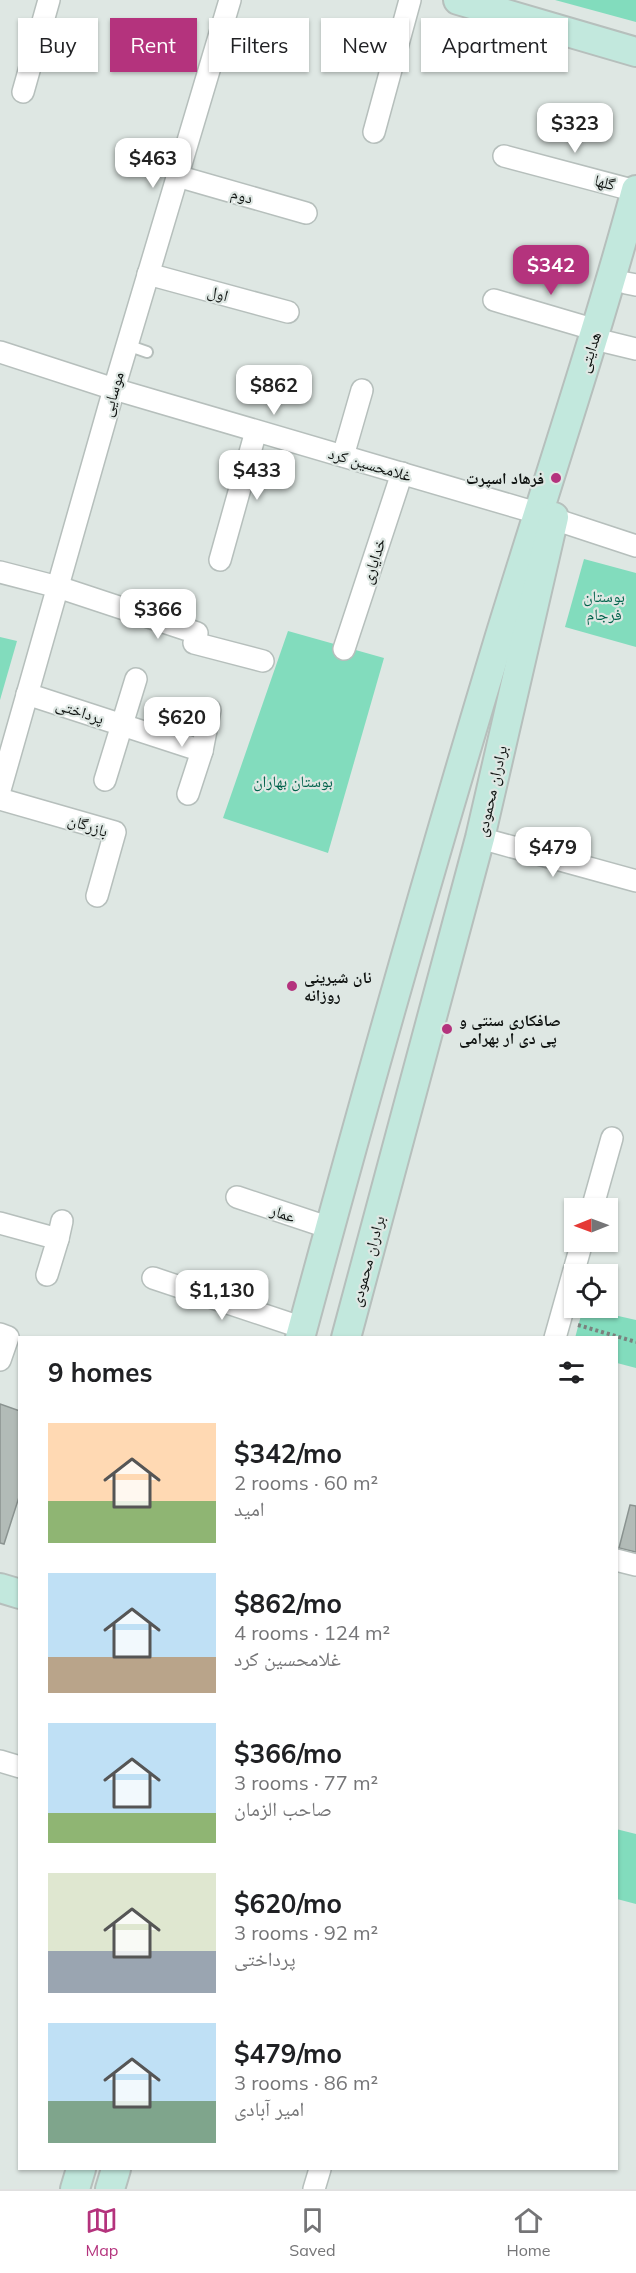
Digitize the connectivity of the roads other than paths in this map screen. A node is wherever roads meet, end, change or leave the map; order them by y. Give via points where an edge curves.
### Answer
1 (50, 0) edge
2 (230, 0) edge
3 (410, 0) edge
4 (458, 0) edge
5 (511, 0) edge
6 (636, 39) edge
7 (636, 52) edge
8 (23, 92) dead end
9 (374, 132) dead end
10 (504, 156) dead end
11 (177, 176) junction
12 (636, 190) edge
13 (306, 213) dead end
14 (636, 244) edge
15 (148, 274) junction
16 (631, 284) edge
17 (494, 300) dead end
18 (288, 312) dead end
19 (602, 336) junction
20 (127, 345) junction
21 (636, 349) edge
22 (0, 352) edge
23 (147, 352) dead end
24 (114, 389) junction
25 (362, 390) dead end
26 (256, 431) junction
27 (344, 456) junction
28 (402, 473) junction
29 (546, 516) junction
30 (636, 546) edge
31 (220, 560) dead end
32 (0, 572) edge
33 (58, 587) junction
34 (344, 649) dead end
35 (263, 661) dead end
36 (136, 679) dead end
37 (27, 694) junction
38 (210, 710) dead end
39 (121, 724) junction
40 (202, 751) junction
41 (105, 780) dead end
42 (0, 790) edge
43 (188, 794) dead end
44 (0, 799) edge
45 (480, 838) junction
46 (636, 881) edge
47 (97, 896) dead end
48 (612, 1138) dead end
49 (237, 1197) dead end
50 (595, 1198) edge
51 (0, 1223) edge
52 (330, 1228) junction
53 (579, 1252) edge
54 (47, 1275) dead end
55 (153, 1278) dead end
56 (558, 1329) edge
57 (301, 1333) edge
58 (0, 1335) edge
59 (347, 1336) edge
60 (0, 1360) edge
61 (618, 1560) edge
62 (636, 1565) edge
63 (0, 1588) edge
64 (18, 1593) edge
65 (0, 1761) edge
66 (18, 1766) edge
67 (81, 2170) edge
68 (116, 2170) edge
69 (320, 2170) edge
70 (75, 2189) edge
71 (110, 2189) edge
72 (314, 2189) edge

1 - 8 street
2 - 11 street, موسایی
3 - 9 street
4 - 7 main road
5 - 6 main road
10 - 12 street, گلها
11 - 13 street, دوم
11 - 15 street, موسایی
12 - 19 main road, هدایتی
14 - 16 main road
15 - 18 street, اول
15 - 20 street, موسایی
16 - 19 main road
17 - 19 street
19 - 21 street
19 - 29 main road, هدایتی
20 - 23 lane
20 - 24 street, موسایی
22 - 24 street, غلامحسین کرد
24 - 26 street, غلامحسین کرد
24 - 33 street, موسایی
25 - 27 street
26 - 27 street, غلامحسین کرد
26 - 31 street
27 - 28 street, غلامحسین کرد
28 - 29 street, غلامحسین کرد
28 - 34 street, خدایاری
29 - 30 street, غلامحسین کرد
29 - 45 main road, برادران محمودی
29 - 52 main road, برادران محمودی via 442,828
32 - 33 street
33 - 35 street via 197,633 194,643
33 - 37 street, موسایی
36 - 39 street
37 - 39 street, پرداختی
37 - 42 street, موسایی
38 - 40 street
39 - 40 street, پرداختی
39 - 41 street
40 - 43 street
44 - 47 street, بازرگان via 115,832
45 - 46 street
45 - 59 main road, برادران محمودی
48 - 50 street
49 - 52 street, عمار
51 - 54 street via 60,1230
52 - 57 main road, برادران محمودی
53 - 56 street
55 - 57 street
58 - 60 street via 8,1337
61 - 62 street
63 - 64 main road
65 - 66 street
67 - 70 main road
68 - 71 main road
69 - 72 street

